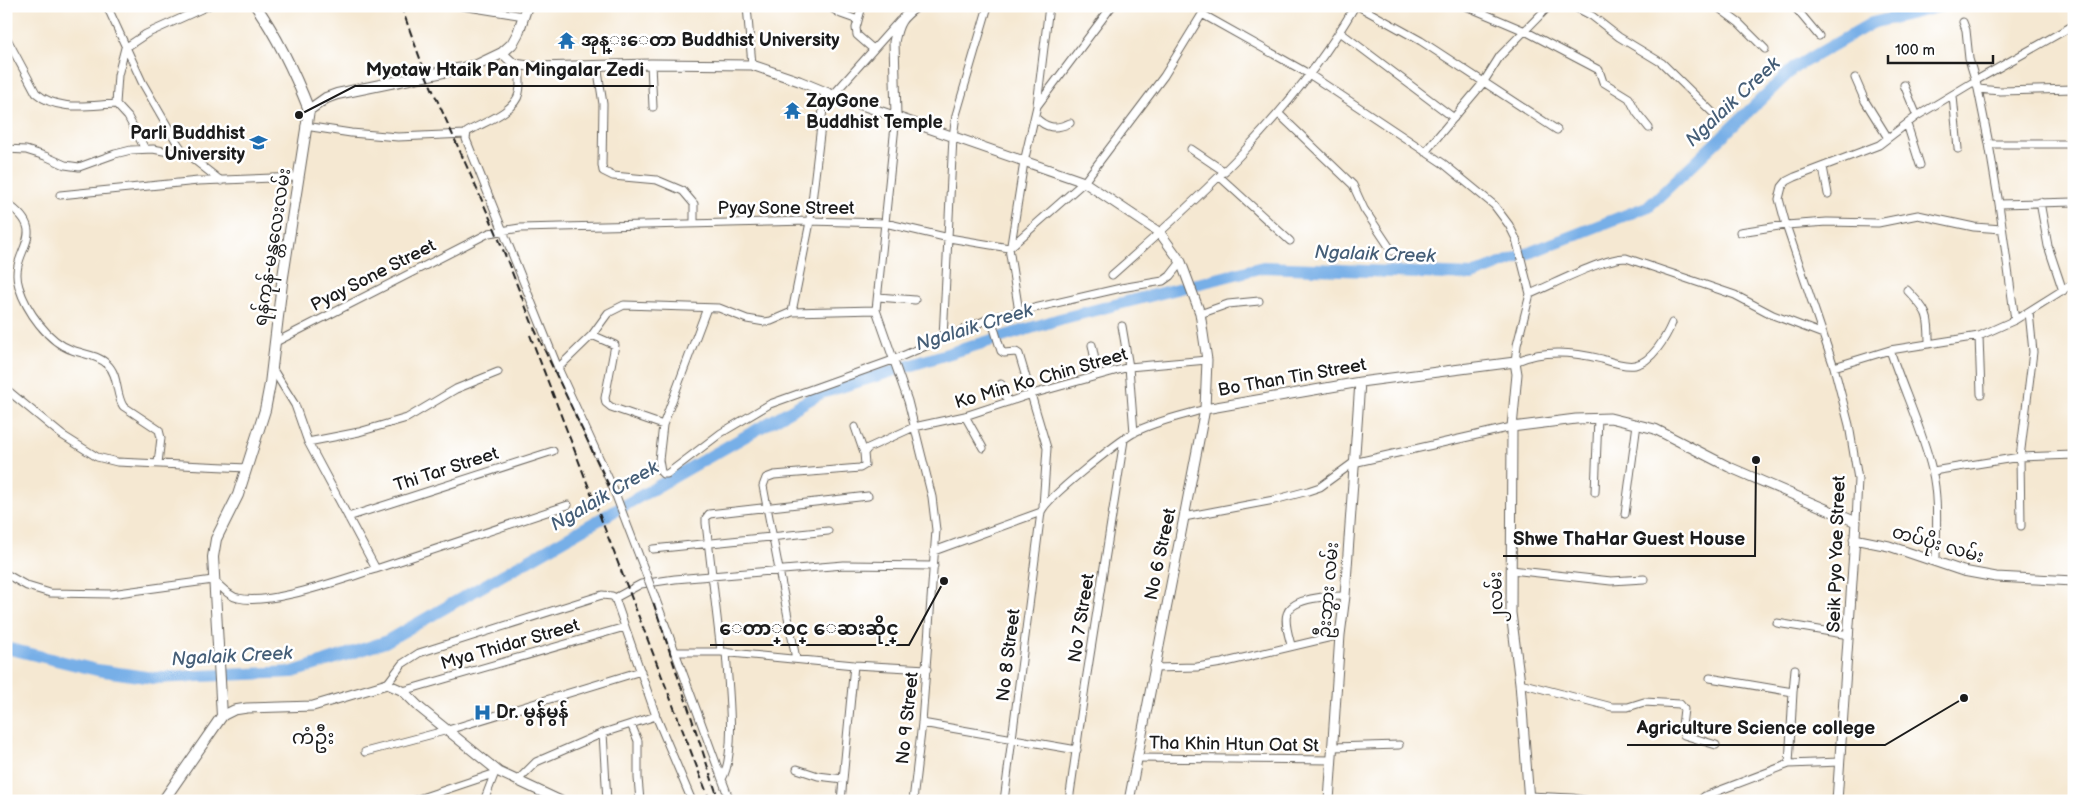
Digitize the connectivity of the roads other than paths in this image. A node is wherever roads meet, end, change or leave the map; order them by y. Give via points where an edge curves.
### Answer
1 (107, 6) edge
2 (208, 6) edge
3 (256, 6) edge
4 (462, 6) edge
5 (746, 6) edge
6 (862, 6) edge
7 (916, 6) edge
8 (988, 6) edge
9 (1050, 6) edge
10 (1112, 6) edge
11 (1206, 6) edge
12 (1357, 6) edge
13 (1466, 6) edge
14 (1548, 6) edge
15 (1573, 6) edge
16 (1716, 6) edge
17 (1795, 6) edge
18 (833, 9) dead end
19 (525, 11) edge
20 (1202, 14) junction
21 (900, 19) junction
22 (858, 20) junction
23 (1963, 22) dead end
24 (2074, 25) edge
25 (1525, 31) junction
26 (1340, 32) junction
27 (1819, 36) dead end
28 (6, 39) edge
29 (125, 48) junction
30 (873, 49) junction
31 (1765, 49) dead end
32 (502, 53) junction
33 (651, 64) junction
34 (597, 65) junction
35 (752, 65) junction
36 (520, 66) junction
37 (1309, 74) junction
38 (1854, 78) dead end
39 (1975, 81) junction
40 (1483, 83) junction
41 (1904, 85) dead end
42 (1978, 89) junction
43 (2074, 89) edge
44 (829, 94) junction
45 (1953, 96) junction
46 (116, 104) junction
47 (1037, 106) junction
48 (653, 107) dead end
49 (309, 110) junction
50 (1712, 112) dead end
51 (1279, 114) junction
52 (896, 116) junction
53 (1918, 116) junction
54 (1035, 117) junction
55 (1454, 118) junction
56 (1070, 124) dead end
57 (1908, 124) junction
58 (306, 126) junction
59 (1649, 128) dead end
60 (1557, 130) dead end
61 (466, 134) junction
62 (953, 137) junction
63 (1888, 138) junction
64 (1989, 144) junction
65 (2074, 144) edge
66 (145, 148) junction
67 (6, 149) edge
68 (1191, 149) dead end
69 (1958, 149) dead end
70 (183, 151) junction
71 (1425, 152) junction
72 (1024, 162) junction
73 (1920, 165) dead end
74 (1823, 167) junction
75 (1223, 175) junction
76 (298, 177) junction
77 (221, 180) junction
78 (1084, 182) junction
79 (1828, 194) dead end
80 (60, 195) dead end
81 (2040, 202) junction
82 (2074, 202) edge
83 (6, 203) edge
84 (1999, 204) junction
85 (809, 221) junction
86 (884, 223) junction
87 (694, 224) junction
88 (1786, 225) junction
89 (2002, 229) junction
90 (504, 231) junction
91 (1160, 232) junction
92 (1740, 232) dead end
93 (949, 238) junction
94 (1290, 241) dead end
95 (1010, 247) junction
96 (1392, 251) dead end
97 (1181, 262) junction
98 (1112, 274) dead end
99 (2074, 283) edge
100 (1907, 290) dead end
101 (1530, 291) junction
102 (2063, 291) junction
103 (878, 297) junction
104 (915, 300) dead end
105 (1258, 300) dead end
106 (708, 308) junction
107 (876, 310) junction
108 (792, 312) junction
109 (1019, 312) junction
110 (2029, 312) junction
111 (1200, 314) junction
112 (992, 320) junction
113 (2015, 320) junction
114 (1672, 323) dead end
115 (1122, 326) dead end
116 (1823, 334) junction
117 (592, 335) junction
118 (1979, 336) junction
119 (943, 338) junction
120 (273, 343) junction
121 (1929, 344) junction
122 (1092, 345) dead end
123 (1890, 350) junction
124 (1207, 360) junction
125 (1515, 362) junction
126 (894, 364) junction
127 (1834, 366) junction
128 (272, 367) junction
129 (1129, 367) junction
130 (558, 368) junction
131 (498, 372) dead end
132 (1098, 376) junction
133 (1360, 382) junction
134 (1001, 384) dead end
135 (6, 389) edge
136 (1032, 394) junction
137 (1981, 394) dead end
138 (1008, 402) junction
139 (1205, 409) junction
140 (965, 416) junction
141 (1598, 418) junction
142 (1637, 424) junction
143 (662, 425) junction
144 (855, 427) dead end
145 (914, 427) junction
146 (1512, 427) junction
147 (1134, 433) junction
148 (1124, 440) junction
149 (308, 442) junction
150 (982, 448) dead end
151 (553, 451) dead end
152 (864, 453) junction
153 (2074, 455) edge
154 (2020, 457) junction
155 (158, 463) junction
156 (1353, 463) junction
157 (247, 468) junction
158 (1933, 471) junction
159 (1595, 492) dead end
160 (868, 496) dead end
161 (568, 505) dead end
162 (767, 507) junction
163 (1042, 509) junction
164 (1625, 514) dead end
165 (348, 517) junction
166 (1184, 517) junction
167 (1856, 522) junction
168 (2021, 526) dead end
169 (828, 531) dead end
170 (773, 537) junction
171 (1854, 539) junction
172 (708, 543) junction
173 (653, 549) dead end
174 (934, 551) junction
175 (1936, 562) junction
176 (934, 566) junction
177 (376, 570) junction
178 (779, 570) junction
179 (1511, 570) junction
180 (6, 574) edge
181 (712, 577) junction
182 (1644, 579) dead end
183 (213, 580) junction
184 (2074, 581) edge
185 (1345, 596) junction
186 (615, 598) junction
187 (1777, 623) dead end
188 (625, 627) junction
189 (1340, 635) junction
190 (1849, 635) junction
191 (1291, 646) junction
192 (674, 652) junction
193 (724, 652) junction
194 (796, 659) junction
195 (854, 665) junction
196 (1153, 668) junction
197 (927, 669) junction
198 (1795, 669) dead end
199 (641, 671) junction
200 (1710, 678) dead end
201 (1520, 683) junction
202 (387, 684) junction
203 (403, 691) junction
204 (1793, 692) junction
205 (222, 716) junction
206 (656, 716) junction
207 (922, 723) junction
208 (631, 724) junction
209 (448, 730) junction
210 (603, 733) junction
211 (1012, 738) junction
212 (1399, 745) dead end
213 (1716, 745) dead end
214 (1333, 747) junction
215 (1077, 750) junction
216 (365, 752) dead end
217 (1137, 758) junction
218 (1331, 760) junction
219 (1840, 762) junction
220 (1789, 764) junction
221 (796, 769) dead end
222 (497, 774) junction
223 (722, 779) junction
224 (843, 779) junction
225 (517, 781) junction
226 (1529, 798) edge
227 (163, 801) edge
228 (412, 801) edge
229 (484, 801) edge
230 (561, 801) edge
231 (607, 801) edge
232 (640, 801) edge
233 (692, 801) edge
234 (730, 801) edge
235 (841, 801) edge
236 (912, 801) edge
237 (1004, 801) edge
238 (1069, 801) edge
239 (1129, 801) edge
240 (1329, 801) edge
241 (1590, 801) edge
242 (1698, 801) edge
243 (1837, 801) edge

1 - 29 street
2 - 29 street via 146,34
3 - 49 main road via 271,28
4 - 19 street
5 - 35 street
6 - 22 street
7 - 21 street
8 - 62 street via 956,115
9 - 47 street
10 - 47 street
11 - 20 street
12 - 26 street
12 - 40 street via 1421,40
13 - 25 street
14 - 25 street
15 - 50 street via 1662,63
16 - 31 street via 1739,22
17 - 27 street
18 - 22 street
19 - 32 main road via 518,33
20 - 37 street
20 - 78 street via 1164,76
21 - 30 street
21 - 52 street via 894,42
22 - 30 street via 857,35
23 - 39 street
24 - 39 street
25 - 40 street via 1500,56
25 - 59 street via 1599,70 1603,82 1629,98
26 - 37 street
26 - 55 street
28 - 46 street via 36,93 44,100 63,106
29 - 46 street via 118,75
29 - 70 street
30 - 44 street
32 - 36 street
32 - 49 main road via 476,66 337,94
33 - 34 street
33 - 35 street
33 - 48 street
34 - 36 street
34 - 87 street via 603,104 604,171 613,176 657,180 684,191 694,204
35 - 44 street
36 - 61 street via 519,94 515,101
37 - 51 street
37 - 71 street
38 - 63 street
39 - 42 street
39 - 45 street
40 - 55 street
40 - 60 street
41 - 53 street
42 - 43 street
42 - 64 street
44 - 52 street
44 - 85 street
45 - 53 street
45 - 69 street
46 - 66 street via 128,117
47 - 54 street
49 - 58 main road, ရန်ကုန်-မန္တလေးလမ်း
51 - 75 street
51 - 96 street via 1353,185 1364,209
52 - 62 street
52 - 86 street
53 - 57 street
54 - 56 street via 1047,127 1059,128
54 - 72 street
55 - 71 street
57 - 63 street
57 - 73 street
58 - 61 street via 398,137
58 - 76 main road, ရန်ကုန်-မန္တလေးလမ်း
61 - 90 street
62 - 72 street
62 - 93 street
63 - 74 street via 1863,152
64 - 65 street
64 - 84 street
66 - 67 street via 115,154 79,167 26,150
66 - 70 street via 174,153
68 - 75 street
70 - 77 street
71 - 101 street via 1494,205 1516,239
72 - 78 street
72 - 95 street
74 - 79 street
74 - 88 street, Seik Pyo Yae Street via 1782,186 1779,199
75 - 91 street
75 - 94 street
76 - 77 street
76 - 120 main road, ရန်ကုန်-မန္တလေးလမ်း
77 - 80 street
78 - 91 street
78 - 95 street
81 - 82 street
81 - 84 street
81 - 102 street via 2048,246
83 - 155 street via 28,226 29,236 18,260 16,275 26,308 62,345 107,363 113,372 122,406 159,430 162,438
84 - 89 street
85 - 86 street, Pyay Sone Street
85 - 87 street, Pyay Sone Street
85 - 108 street
86 - 93 street, Pyay Sone Street
86 - 103 street
87 - 90 street, Pyay Sone Street
88 - 89 street via 1878,223 1918,216 1974,228
88 - 92 street
88 - 116 street, Seik Pyo Yae Street
89 - 113 street
90 - 120 street, Pyay Sone Street via 489,233
90 - 130 street
91 - 97 street, No 6 Street
91 - 98 street
93 - 95 street, Pyay Sone Street
93 - 119 street
95 - 109 street
97 - 109 street via 1163,281
97 - 111 street, No 6 Street
99 - 102 street
100 - 121 street via 1928,316
101 - 116 street via 1604,262 1626,258 1735,295 1773,315
101 - 125 street
102 - 110 street
103 - 104 street
103 - 107 street
105 - 111 street via 1228,304
106 - 108 street via 719,308 765,322
106 - 117 street via 624,305 608,313
106 - 143 street
107 - 108 street
107 - 126 street, No 9 Street
109 - 112 street
110 - 113 street
110 - 154 street via 2033,352
111 - 124 street, No 6 Street
112 - 119 street
112 - 136 street, No 8 Street via 1002,351 1019,354
113 - 118 street
114 - 125 street, Bo Than Tin Street via 1654,352 1638,365 1615,363 1579,353 1542,354
115 - 129 street
116 - 127 street, Seik Pyo Yae Street
117 - 130 street
117 - 143 street via 615,345 606,403
118 - 121 street
118 - 137 street
119 - 126 street
120 - 128 main road, ရန်ကုန်-မန္တလေးလမ်း
121 - 123 street
122 - 132 street
123 - 127 street
123 - 158 street via 1917,418
124 - 129 street, Ko Min Ko Chin Street
124 - 139 street, No 6 Street
125 - 133 street, Bo Than Tin Street
125 - 146 street, ၂လမ်း via 1517,374
126 - 143 street via 770,404 721,433 667,474 661,472 659,460
126 - 145 street, No 9 Street
127 - 167 street, Seik Pyo Yae Street via 1858,479
128 - 149 street via 295,405
128 - 157 main road, ရန်ကုန်-မန္တလေးလမ်း via 265,410
129 - 132 street, Ko Min Ko Chin Street
129 - 147 street
130 - 192 street, bridge via 614,488
131 - 149 street via 456,389 407,418
132 - 136 street, Ko Min Ko Chin Street
133 - 139 street, Bo Than Tin Street
133 - 156 street, ဦးဘွား လမ်း
134 - 138 street
135 - 155 street via 62,435 97,457 117,462
136 - 138 street, Ko Min Ko Chin Street
136 - 163 street, No 8 Street via 1047,448
138 - 140 street, Ko Min Ko Chin Street
139 - 147 street, Bo Than Tin Street via 1161,421
139 - 166 street, No 6 Street
140 - 145 street, Ko Min Ko Chin Street
140 - 150 street
141 - 142 street
141 - 146 street
141 - 159 street
142 - 164 street
142 - 167 street via 1656,428 1730,467
144 - 152 street
145 - 152 street, Ko Min Ko Chin Street via 868,448
145 - 174 street, No 9 Street via 935,513
146 - 156 street
146 - 179 street, ၂လမ်း
147 - 148 street, Bo Than Tin Street
148 - 163 street, Bo Than Tin Street
148 - 215 street, No 7 Street
149 - 165 street
151 - 165 street, Thi Tar Street
152 - 162 street via 864,465 860,468 766,478 763,486
153 - 154 street
154 - 158 street
154 - 168 street
155 - 157 street
156 - 166 street via 1308,491
156 - 185 street, ဦးဘွား လမ်း
157 - 183 main road, ရန်ကုန်-မန္တလေးလမ်း via 238,495 216,539
158 - 175 street via 1937,516
160 - 162 street
161 - 177 street
162 - 170 street
162 - 172 street via 709,514 706,518
163 - 174 street, Bo Than Tin Street
163 - 211 street, No 8 Street
165 - 177 street
166 - 196 street, No 6 Street
167 - 171 street, Seik Pyo Yae Street
169 - 170 street
170 - 172 street
170 - 178 street
171 - 175 street, တပ်ပိုး လမ်း via 1889,546
171 - 190 street, Seik Pyo Yae Street
172 - 173 street
172 - 181 street
174 - 176 street, No 9 Street
175 - 184 street, တပ်ပိုး လမ်း via 1963,572 1996,577
176 - 178 street via 844,565
176 - 197 street, No 9 Street
177 - 183 street via 303,592 251,599 229,595
178 - 181 street
178 - 194 street
179 - 182 street via 1604,580
179 - 201 street, ၂လမ်း via 1511,613
180 - 183 street via 27,586 50,593 111,594
181 - 186 street via 653,582 634,587
181 - 193 street
183 - 205 main road, ရန်ကုန်-မန္တလေးလမ်း
185 - 189 street, ဦးဘွား လမ်း
185 - 191 street via 1313,598 1289,610 1286,616
186 - 188 street
186 - 202 street via 609,594 602,595 419,653 402,664
187 - 190 street
188 - 199 street
188 - 203 street, Mya Thidar Street
189 - 191 street
189 - 214 street, ဦးဘွား လမ်း
190 - 219 street, Seik Pyo Yae Street
191 - 196 street via 1197,667
192 - 193 street
192 - 223 street
193 - 194 street
193 - 223 street via 730,739
194 - 195 street
195 - 197 street
195 - 224 street
196 - 217 street, No 6 Street
197 - 207 street, No 9 Street
198 - 204 street
199 - 206 street
199 - 209 street
200 - 204 street
201 - 213 street via 1612,707 1644,702 1680,704 1684,709 1684,735
201 - 226 street, ၂လမ်း
202 - 203 street
202 - 205 street via 313,706 247,708
203 - 209 street
204 - 220 street
205 - 227 main road
206 - 208 street
206 - 233 street
207 - 211 street
207 - 236 street, No 9 Street
208 - 210 street
208 - 232 street via 638,741
209 - 216 street
209 - 222 street
210 - 225 street via 536,762
210 - 231 street
211 - 215 street
211 - 237 street, No 8 Street
212 - 214 street
214 - 218 street, ဦးဘွား လမ်း
215 - 238 street, No 7 Street
217 - 218 street, Tha Khin Htun Oat St
217 - 239 street, No 6 Street
218 - 240 street, ဦးဘွား လမ်း
219 - 220 street
219 - 243 street, Seik Pyo Yae Street
220 - 242 street
221 - 224 street
222 - 225 street
222 - 228 street
222 - 229 street
223 - 234 street
224 - 235 street
225 - 230 street
226 - 241 street

